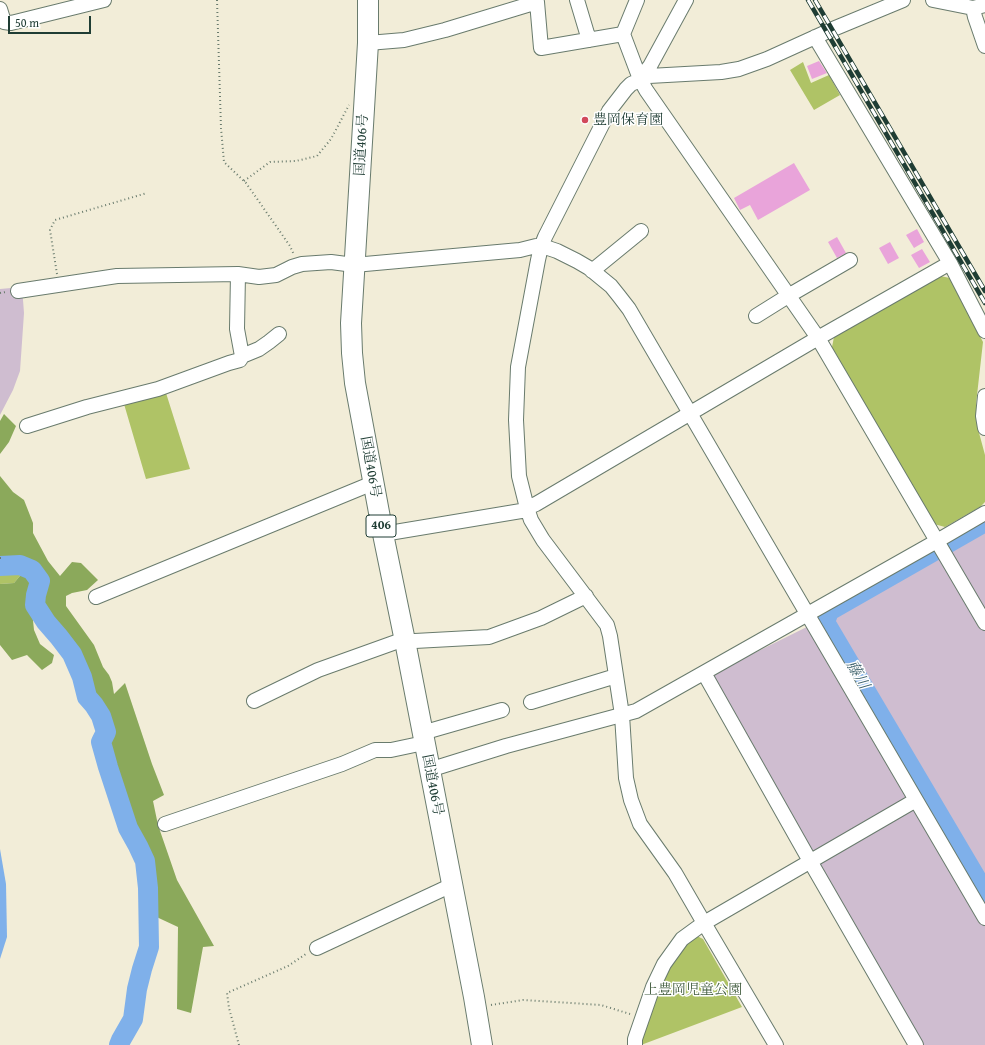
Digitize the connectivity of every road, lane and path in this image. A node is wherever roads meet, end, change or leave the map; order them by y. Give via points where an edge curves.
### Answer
1 (217, 0) edge
2 (368, 0) edge
3 (577, 0) edge
4 (637, 0) edge
5 (686, 0) edge
6 (903, 0) edge
7 (933, 0) edge
8 (99, 1) edge
9 (979, 6) edge
10 (0, 9) edge
11 (623, 34) junction
12 (815, 37) junction
13 (589, 40) junction
14 (368, 43) junction
15 (985, 46) edge
16 (640, 79) junction
17 (365, 95) junction
18 (244, 181) junction
19 (147, 193) dead end
20 (641, 231) dead end
21 (541, 247) junction
22 (850, 260) dead end
23 (950, 263) junction
24 (298, 265) junction
25 (354, 265) junction
26 (592, 271) junction
27 (238, 274) junction
28 (59, 285) junction
29 (18, 291) dead end
30 (788, 296) junction
31 (756, 316) dead end
32 (985, 331) edge
33 (279, 334) dead end
34 (818, 338) junction
35 (242, 356) junction
36 (985, 396) edge
37 (690, 414) junction
38 (28, 426) dead end
39 (985, 428) edge
40 (373, 483) junction
41 (526, 508) junction
42 (985, 513) edge
43 (383, 534) junction
44 (937, 541) junction
45 (586, 596) junction
46 (96, 597) dead end
47 (808, 614) junction
48 (985, 623) edge
49 (405, 641) junction
50 (704, 673) junction
51 (616, 676) junction
52 (254, 701) dead end
53 (531, 702) dead end
54 (502, 710) dead end
55 (622, 715) junction
56 (423, 738) junction
57 (429, 770) junction
58 (916, 800) junction
59 (165, 824) dead end
60 (810, 861) junction
61 (452, 886) junction
62 (985, 918) edge
63 (704, 923) junction
64 (318, 948) joint
65 (476, 1008) junction
66 (642, 1017) junction
67 (239, 1045) edge
68 (482, 1045) edge
69 (635, 1045) edge
70 (776, 1045) edge
71 (916, 1045) edge

1 - 18 path via 224,162
2 - 14 highway, 国道406号 / 406
3 - 13 street
4 - 11 street
5 - 16 street via 650,66
6 - 12 street
7 - 9 street
8 - 10 street via 11,23 4,22
9 - 15 street via 974,17
11 - 13 street
11 - 16 street
12 - 16 street via 739,69 657,75
12 - 23 street
13 - 14 street via 541,48 537,2 404,40
14 - 17 highway, 国道406号 / 406
16 - 21 street via 626,89 609,111
16 - 30 street
17 - 18 path via 350,103 331,139 317,156 296,161 270,162
17 - 25 highway, 国道406号 / 406
18 - 24 path via 290,246
19 - 28 path via 55,220 50,230
20 - 26 street
21 - 25 street
21 - 26 street via 567,256
21 - 41 street via 518,367 516,420 519,476
22 - 30 street
23 - 32 street
23 - 34 street
24 - 25 street via 332,262
24 - 27 street via 276,275 259,277
25 - 40 highway, 国道406号 / 406 via 352,353
26 - 37 street via 611,286 629,310
27 - 28 street via 117,276
27 - 35 street via 237,329
28 - 29 street
30 - 31 street
30 - 34 street
33 - 35 street via 259,349
34 - 37 street
34 - 44 street
35 - 38 street via 240,360 158,389 87,407
36 - 39 street
37 - 41 street
37 - 47 street
40 - 43 highway, 国道406号 / 406
40 - 46 street
41 - 43 street
41 - 45 street via 543,540
42 - 44 street
43 - 49 highway, 国道406号 / 406
44 - 47 street
44 - 48 street
45 - 49 street via 542,618 489,636
45 - 51 street via 607,625
47 - 50 street
47 - 58 street
49 - 52 street via 318,670
49 - 56 highway, 国道406号 / 406
50 - 55 street via 636,711
50 - 60 street
51 - 53 street
51 - 55 street
54 - 56 street
55 - 57 street
55 - 63 street via 626,778 640,824 675,873
56 - 57 highway, 国道406号 / 406
56 - 59 street via 391,750 375,750 342,764
57 - 61 highway, 国道406号 / 406
58 - 60 street
58 - 62 street
60 - 63 street
60 - 71 street
61 - 64 street
61 - 65 highway, 国道406号 / 406
63 - 66 street via 682,939 664,964
63 - 70 street
64 - 67 path via 288,966 227,993
65 - 66 path via 523,1000 601,1005
65 - 68 highway, 国道406号 / 406
66 - 69 street

